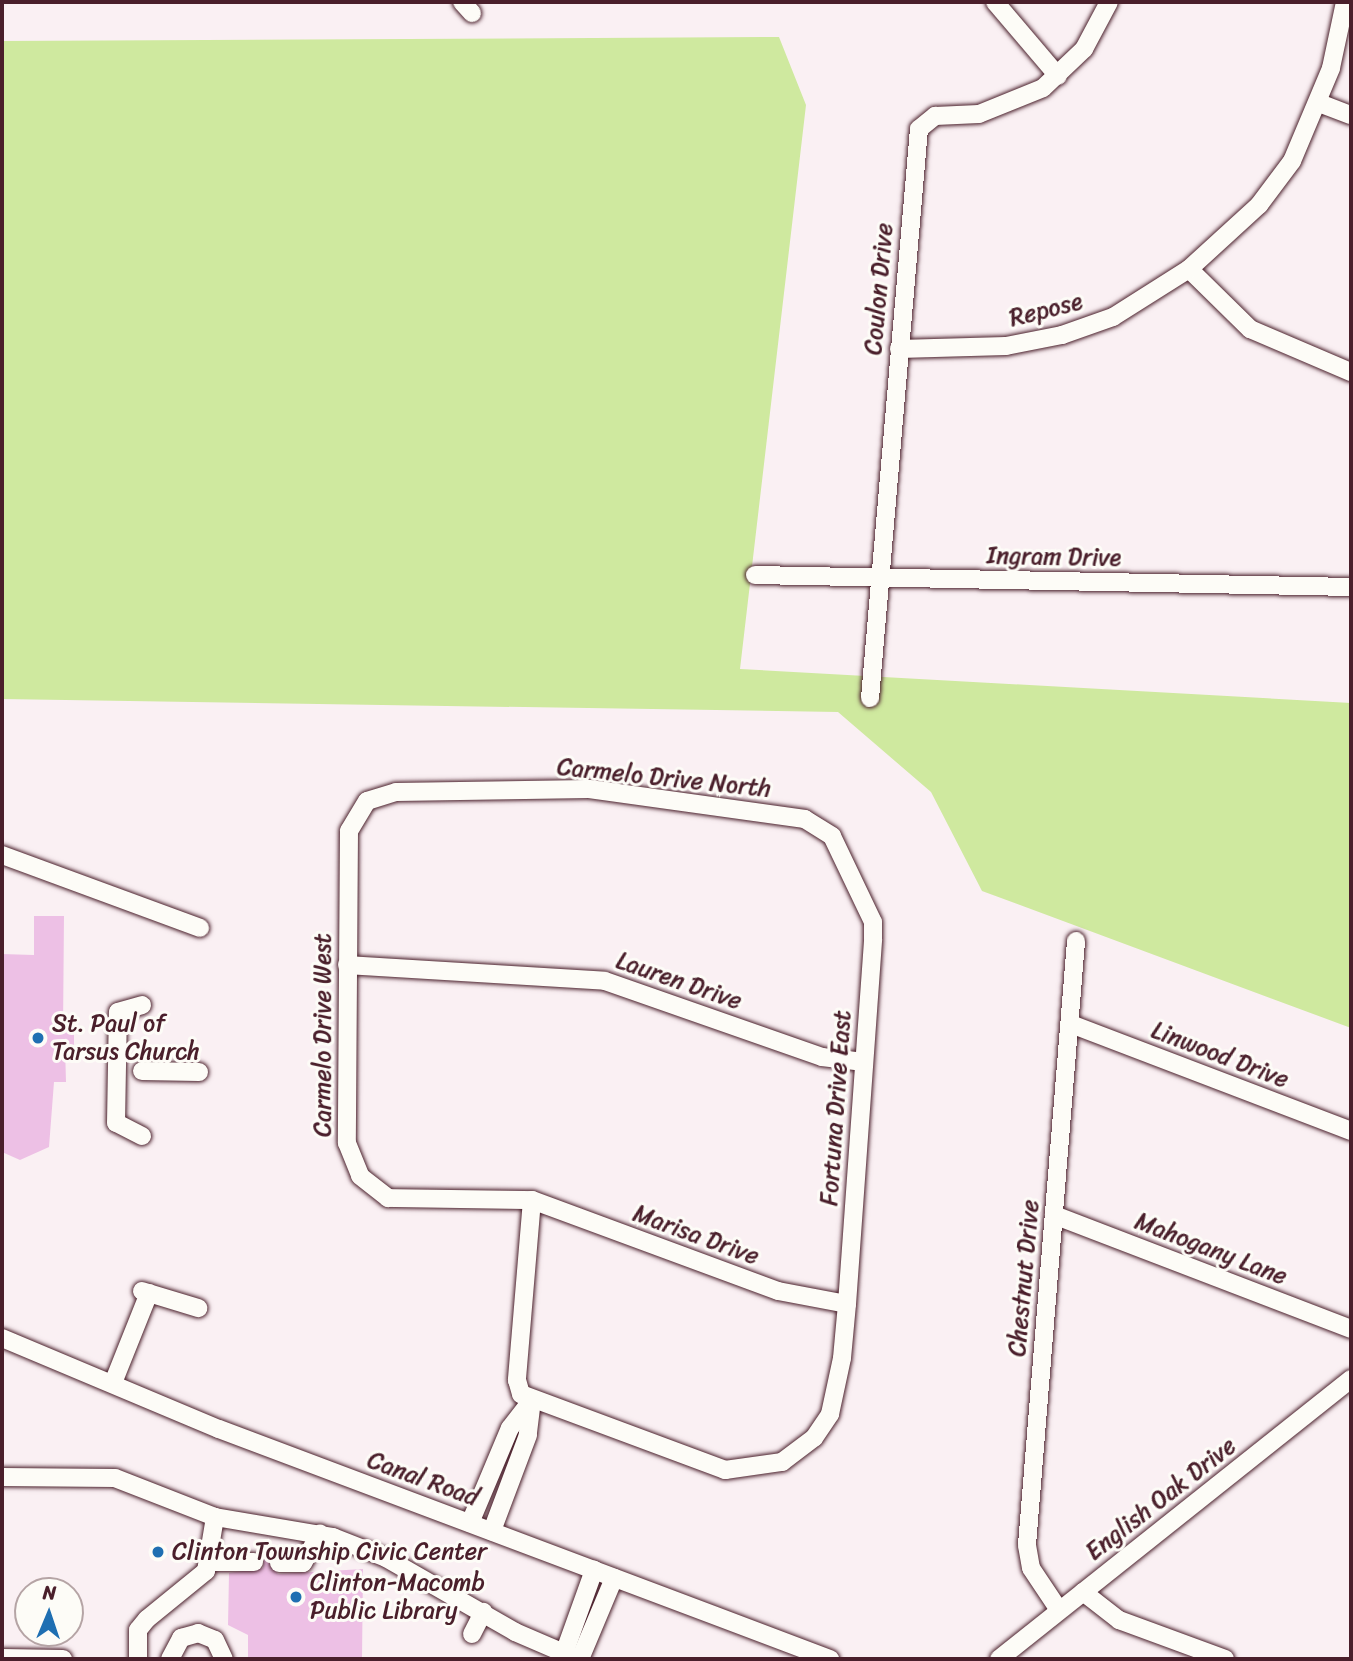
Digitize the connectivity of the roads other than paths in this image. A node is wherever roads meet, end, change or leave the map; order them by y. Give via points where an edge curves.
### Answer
1 (995, 2) edge
2 (1109, 2) edge
3 (1345, 2) edge
4 (1058, 76) junction
5 (1319, 103) junction
6 (1351, 115) edge
7 (1189, 269) junction
8 (899, 349) junction
9 (1351, 372) edge
10 (755, 575) dead end
11 (877, 579) junction
12 (1351, 587) edge
13 (870, 698) dead end
14 (368, 801) joint
15 (2, 855) edge
16 (850, 865) joint
17 (200, 928) dead end
18 (1076, 941) dead end
19 (347, 965) junction
20 (142, 1005) dead end
21 (1071, 1024) junction
22 (864, 1062) junction
23 (142, 1071) dead end
24 (199, 1072) dead end
25 (1351, 1131) edge
26 (142, 1136) dead end
27 (532, 1200) junction
28 (1054, 1215) junction
29 (846, 1304) junction
30 (198, 1308) dead end
31 (1351, 1329) edge
32 (2, 1338) edge
33 (1351, 1379) edge
34 (113, 1383) junction
35 (532, 1400) junction
36 (2, 1477) edge
37 (215, 1517) junction
38 (470, 1523) junction
39 (492, 1531) junction
40 (320, 1533) junction
41 (211, 1562) junction
42 (254, 1562) dead end
43 (279, 1563) dead end
44 (594, 1570) junction
45 (614, 1578) junction
46 (1083, 1592) junction
47 (1059, 1610) junction
48 (483, 1612) junction
49 (472, 1633) dead end
50 (2, 1658) edge
51 (571, 1658) edge
52 (63, 1659) edge
53 (138, 1659) edge
54 (170, 1659) edge
55 (224, 1659) edge
56 (830, 1659) edge
57 (1000, 1659) edge
58 (1225, 1659) edge

1 - 4 street
2 - 4 street, Coulon Drive via 1099,28
3 - 5 street, Repose
4 - 8 street, Coulon Drive via 1009,106 935,116 919,129
5 - 6 street
5 - 7 street, Repose via 1273,188
7 - 8 street, Repose via 1113,317 1062,335 1006,346
7 - 9 street via 1250,329
8 - 11 street, Coulon Drive
10 - 11 street, Ingram Drive
11 - 12 street, Ingram Drive
11 - 13 street, Coulon Drive
14 - 16 street, Carmelo Drive North via 396,792 578,789 662,798 805,819 832,836
14 - 19 street, Carmelo Drive West via 349,831
15 - 17 street
16 - 22 street, Fortuna Drive East via 873,922
18 - 21 street, Chestnut Drive
19 - 22 street, Lauren Drive via 605,981 822,1056
19 - 27 street, Carmelo Drive West via 347,1143 360,1176 394,1200
20 - 26 street via 117,1012 116,1123
21 - 25 street, Linwood Drive
21 - 28 street, Chestnut Drive
22 - 29 street, Fortuna Drive East
23 - 24 street
27 - 29 street, Marisa Drive via 778,1291
27 - 35 street via 517,1380
28 - 31 street, Mahogany Lane
28 - 47 street, Chestnut Drive via 1027,1545 1031,1568
29 - 35 street, Fortuna Drive East via 842,1358 830,1414 814,1438 782,1462 751,1471 711,1467
30 - 34 street via 146,1292
32 - 34 street, Canal Road
33 - 46 street, English Oak Drive
34 - 38 street, Canal Road
35 - 38 street via 510,1428
35 - 39 street via 528,1434
36 - 37 street via 115,1478
37 - 40 street
37 - 41 street
38 - 39 street, Canal Road
39 - 44 street, Canal Road
40 - 43 street via 303,1563
40 - 48 street via 386,1558
41 - 42 street
41 - 53 street via 198,1584 138,1630
44 - 45 street, Canal Road
44 - 51 street
45 - 51 street
45 - 56 street, Canal Road
46 - 47 street, English Oak Drive
46 - 58 street via 1119,1620
47 - 57 street, English Oak Drive
48 - 49 street
48 - 51 street
50 - 52 street
54 - 55 street via 181,1638 198,1633 215,1640

